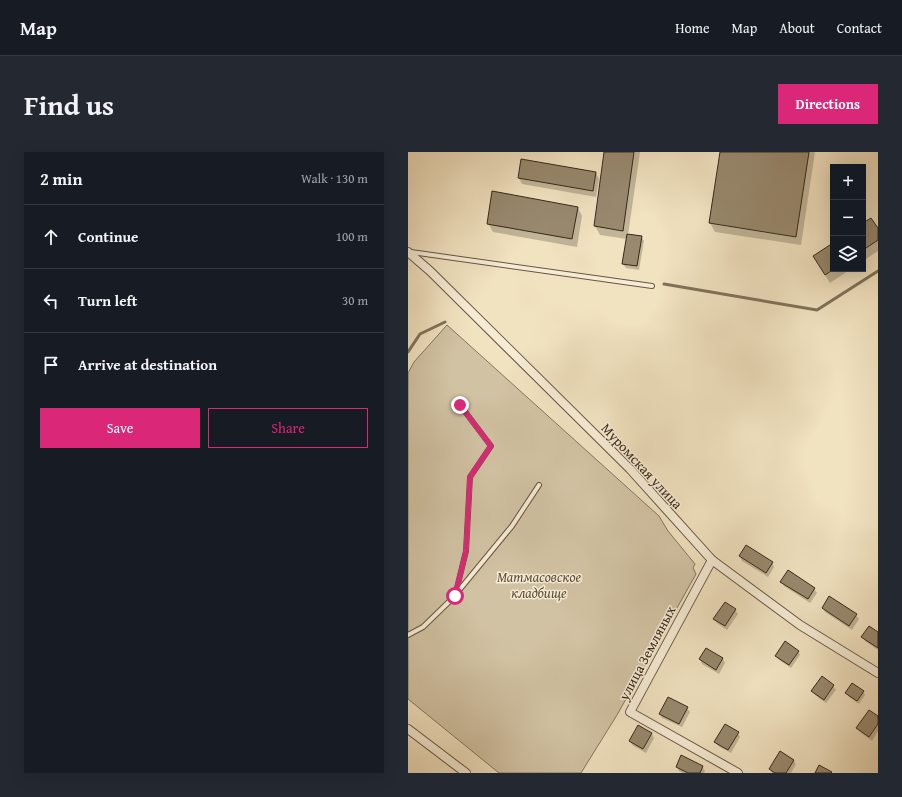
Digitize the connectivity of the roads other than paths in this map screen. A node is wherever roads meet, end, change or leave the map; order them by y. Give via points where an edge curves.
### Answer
1 (409, 252) edge
2 (652, 286) dead end
3 (460, 405) dead end
4 (540, 486) dead end
5 (712, 560) junction
6 (455, 596) junction
7 (408, 635) edge
8 (878, 673) edge
9 (408, 729) edge
10 (466, 773) edge
11 (738, 773) edge

1 - 2 lane
1 - 5 street, Муромская улица via 630,469
3 - 6 lane via 491,446 470,477 466,551
4 - 6 lane via 512,526
5 - 8 street, Муромская улица via 800,625
5 - 11 street, улица Земляных via 630,712
6 - 7 lane via 423,627
9 - 10 street

